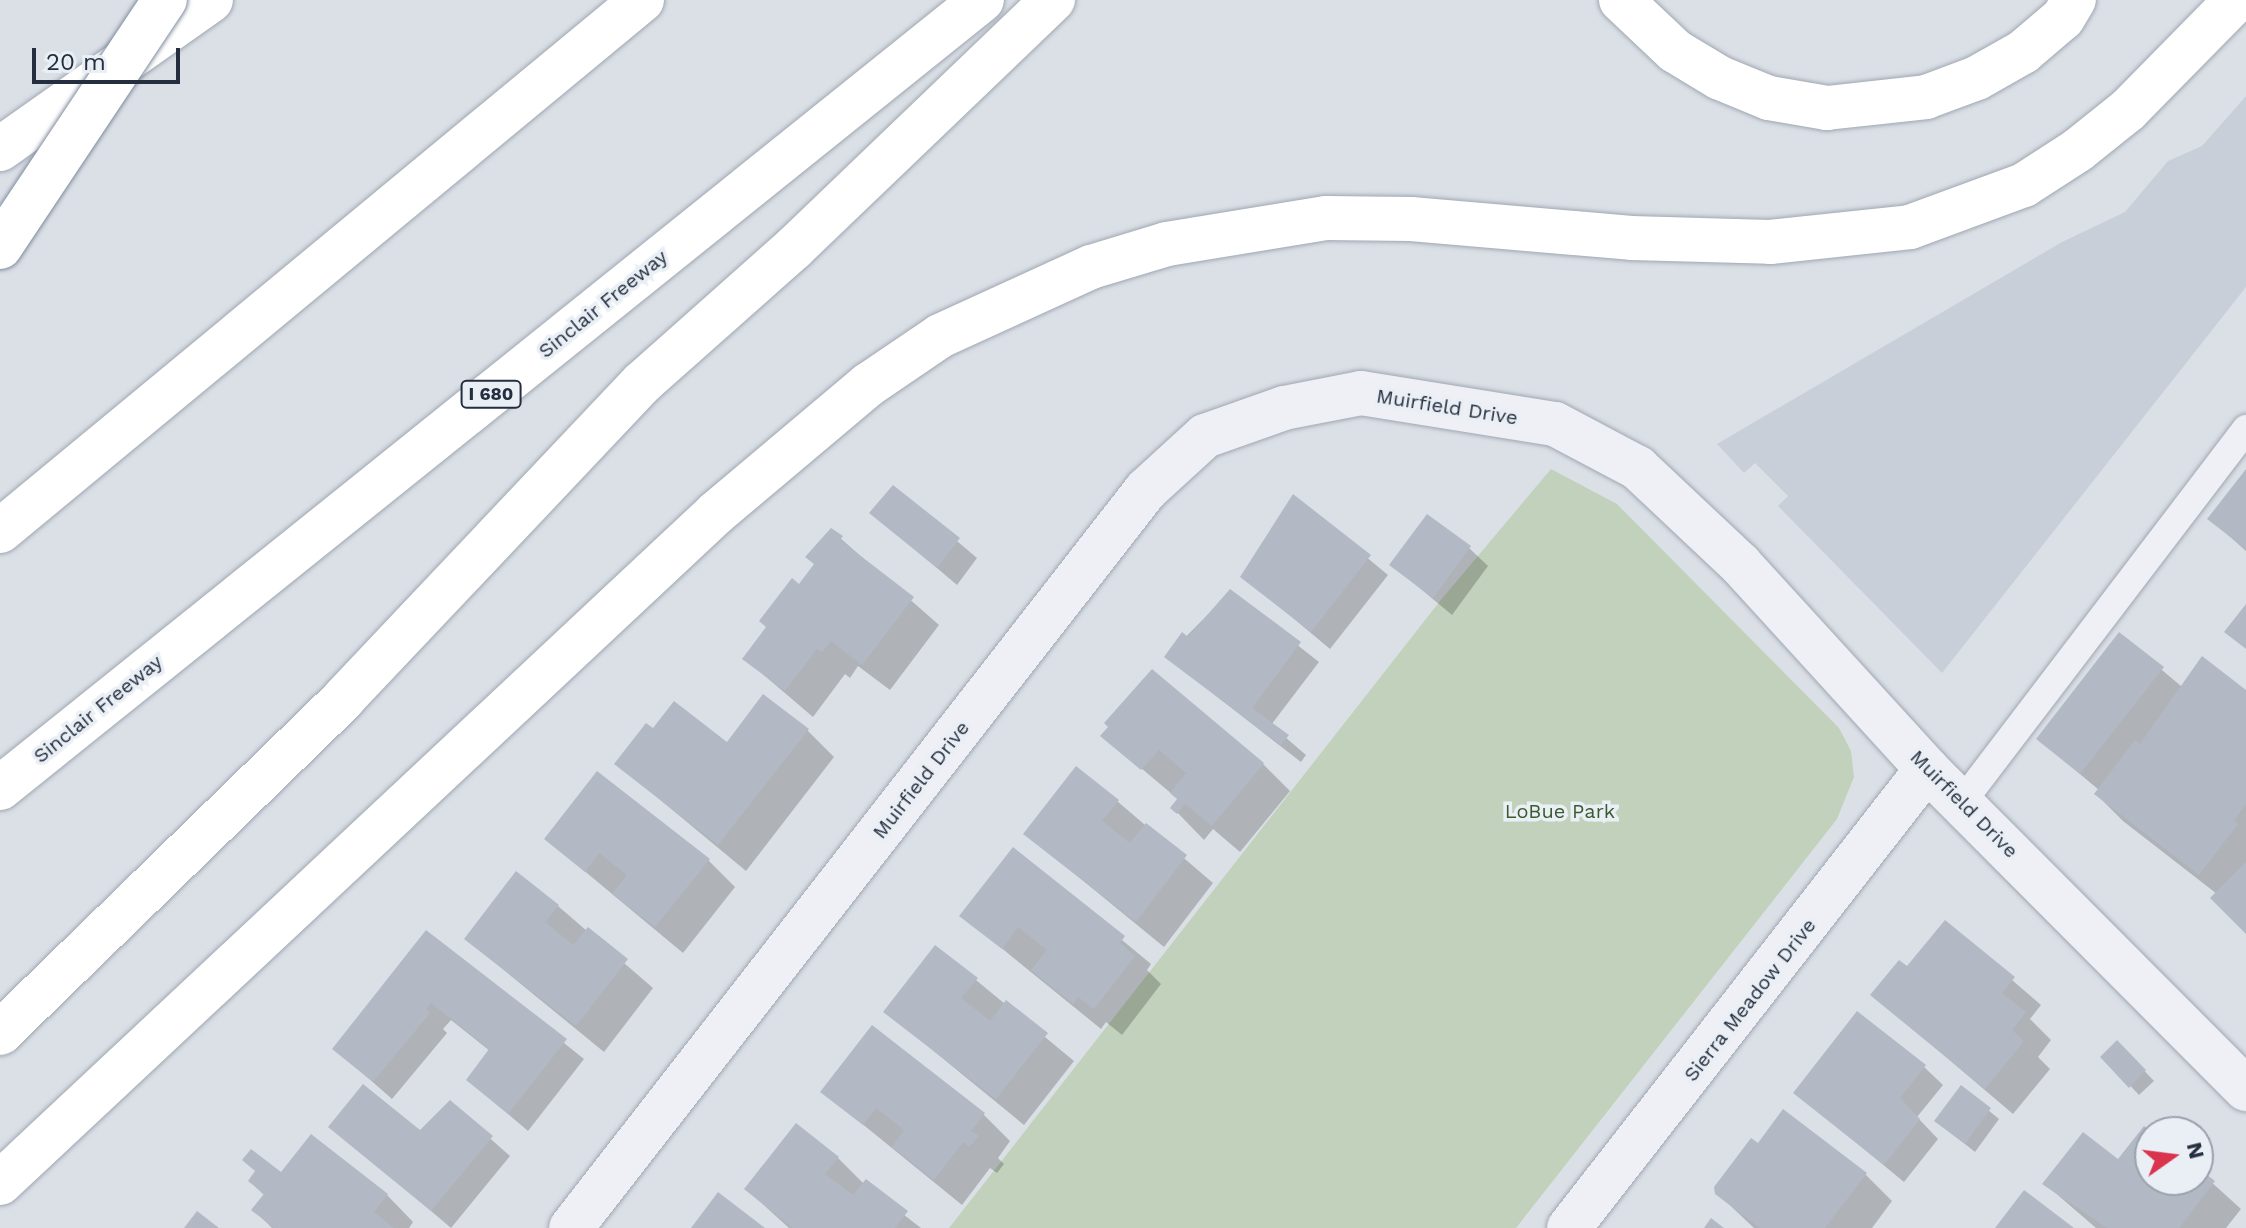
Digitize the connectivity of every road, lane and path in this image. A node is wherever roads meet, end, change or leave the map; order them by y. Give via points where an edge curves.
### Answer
1 (165, 0) edge
2 (211, 0) edge
3 (642, 0) edge
4 (982, 0) edge
5 (1053, 0) edge
6 (1621, 0) edge
7 (2074, 0) edge
8 (2236, 0) edge
9 (0, 149) edge
10 (0, 247) edge
11 (2246, 429) edge
12 (0, 531) edge
13 (1927, 769) junction
14 (0, 788) edge
15 (1962, 802) junction
16 (0, 1033) edge
17 (2246, 1089) edge
18 (0, 1183) edge
19 (571, 1228) edge
20 (1569, 1228) edge

1 - 10 highway, bridge
2 - 9 highway
3 - 12 highway
4 - 14 highway, Sinclair Freeway / I 680
5 - 16 highway via 826,218 643,382 343,699
6 - 7 highway via 1675,51 1720,78 1769,98 1827,108 1926,97 1977,78 2023,52 2063,18
8 - 18 highway via 2128,110 2078,150 2024,185 1910,227 1848,237 1709,241 1411,219 1326,218 1167,244 1091,267 940,336 868,385 716,513
11 - 15 lane
13 - 15 street, Muirfield Drive
13 - 19 street, Muirfield Drive via 1740,564 1638,468 1555,424 1361,393 1284,408 1205,436 1146,490
13 - 20 street, Sierra Meadow Drive
15 - 17 street, Muirfield Drive

